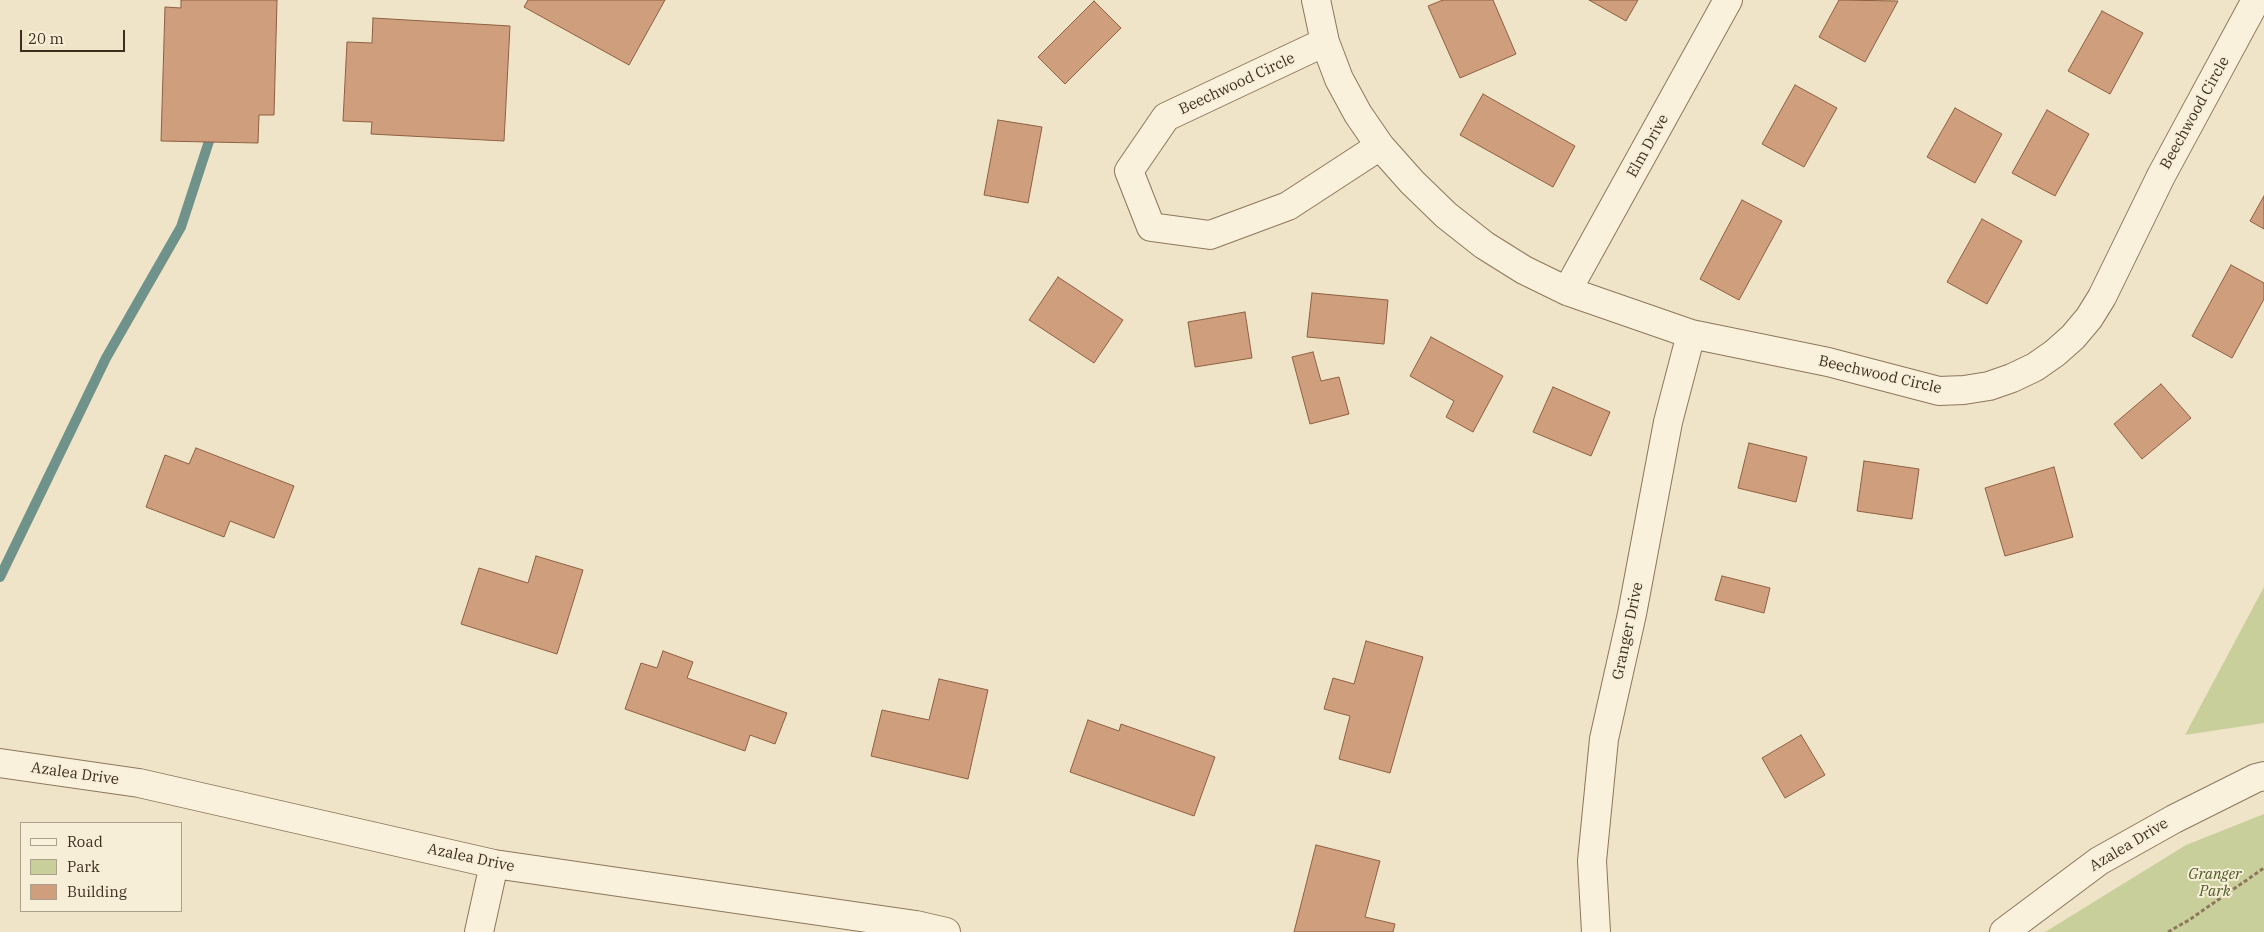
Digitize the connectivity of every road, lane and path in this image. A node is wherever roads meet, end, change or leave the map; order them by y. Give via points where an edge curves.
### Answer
1 (1316, 0) edge
2 (1728, 0) edge
3 (2256, 0) edge
4 (1325, 42) junction
5 (1380, 146) junction
6 (1567, 291) junction
7 (1691, 334) junction
8 (0, 763) edge
9 (2264, 776) edge
10 (494, 864) junction
11 (2264, 868) edge
12 (480, 932) edge
13 (946, 932) edge
14 (1596, 932) edge
15 (2004, 932) edge
16 (2168, 932) edge

1 - 4 street, Beechwood Circle
2 - 6 street, Elm Drive
3 - 7 street, Beechwood Circle via 2160,176 2102,297 2073,337 2035,367 1988,386 1939,391 1828,362
4 - 5 street, Beechwood Circle via 1339,79
4 - 5 street, Beechwood Circle via 1166,117 1129,171 1151,227 1210,235 1288,206
5 - 6 street, Beechwood Circle via 1412,182 1484,245
6 - 7 street, Beechwood Circle
7 - 14 street, Granger Drive via 1668,422 1604,739 1592,861
8 - 10 street, Azalea Drive via 139,783
9 - 15 street, Azalea Drive via 2174,819 2099,861
10 - 12 street
10 - 13 street, Azalea Drive via 906,923
11 - 16 path

